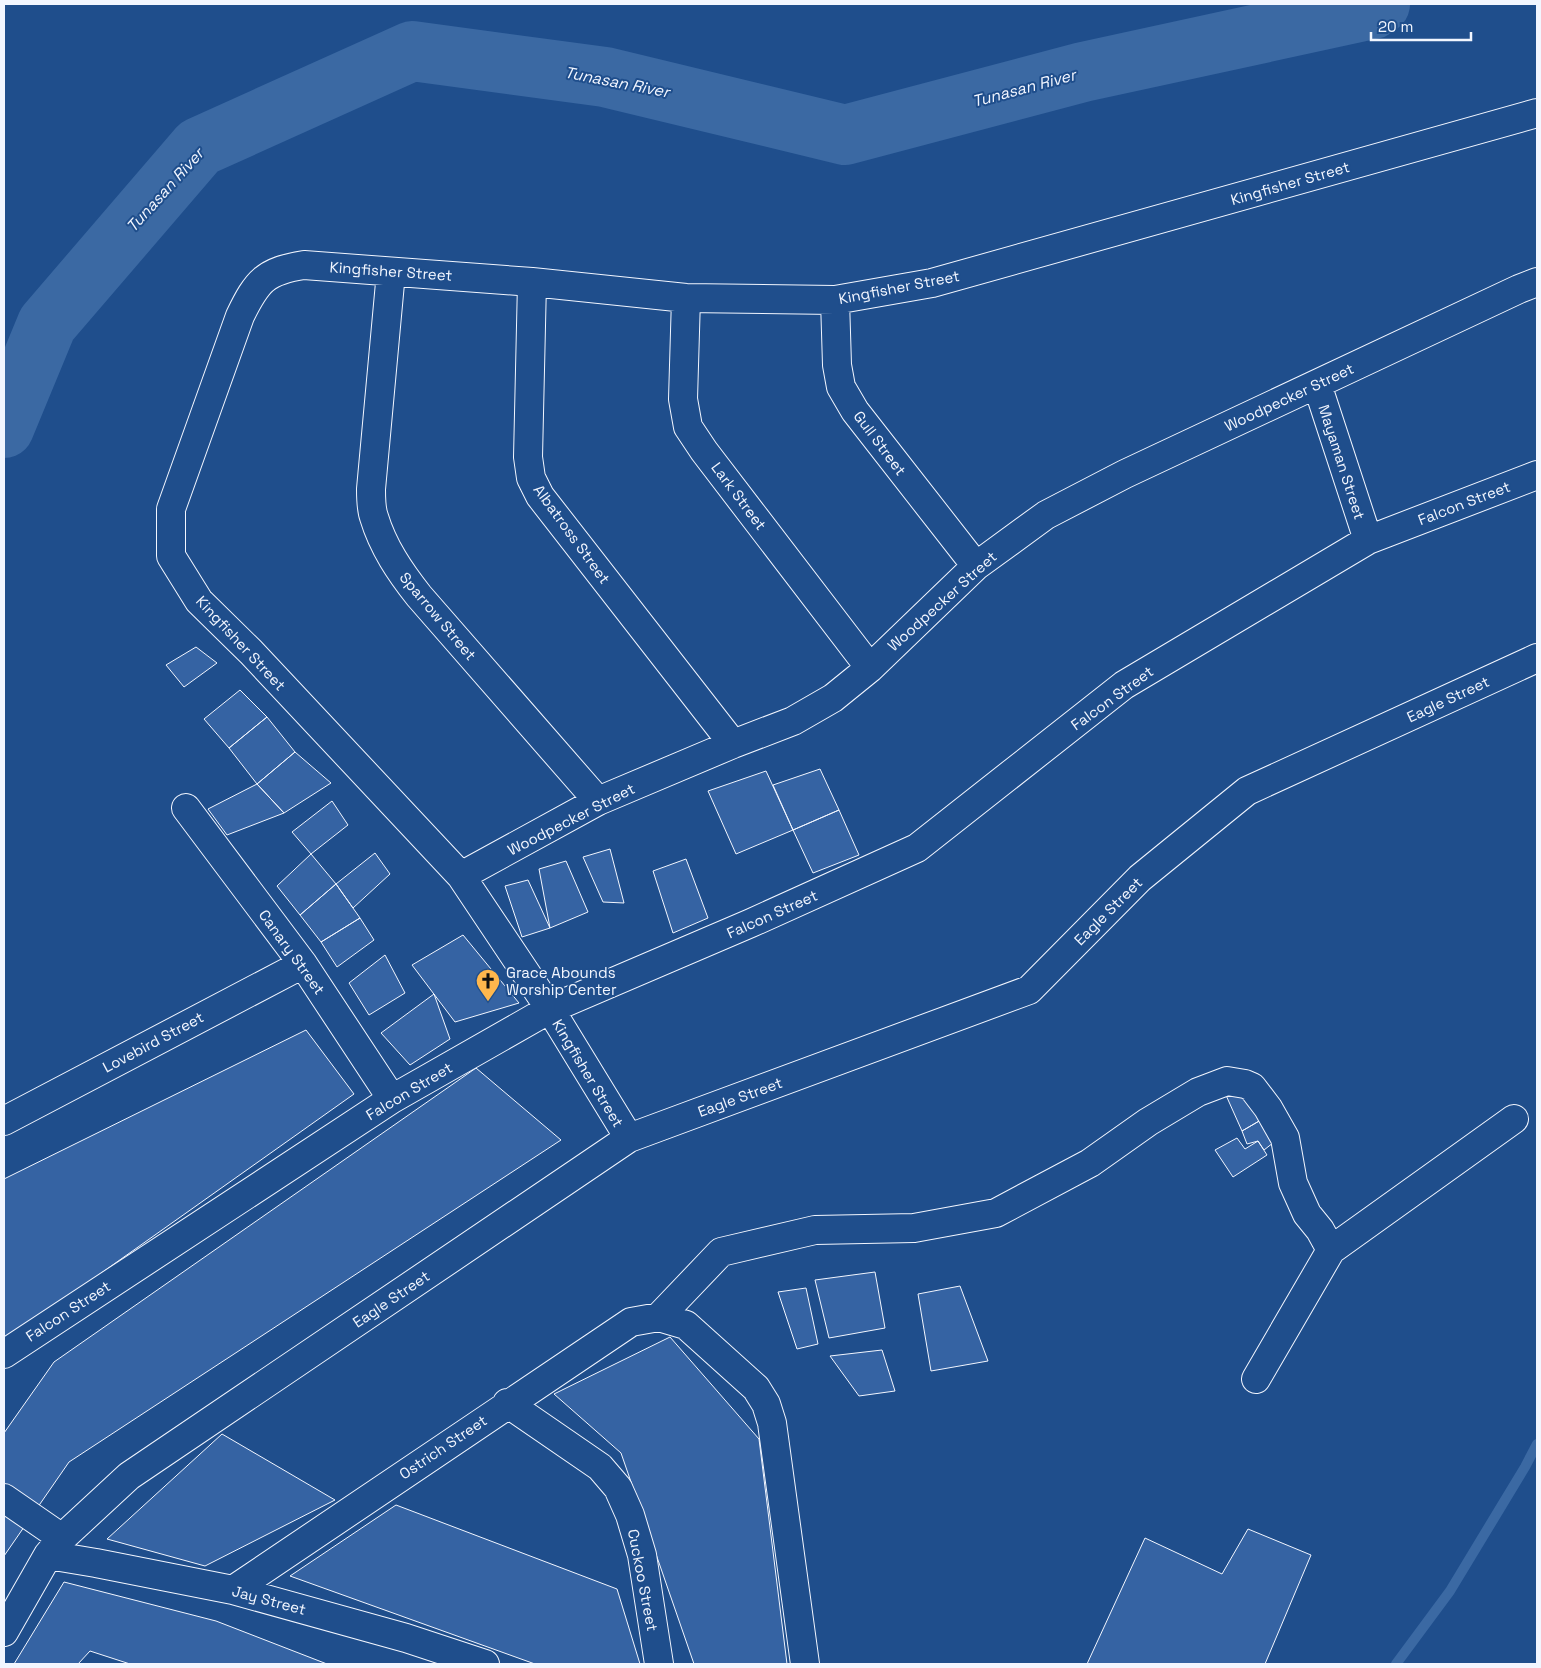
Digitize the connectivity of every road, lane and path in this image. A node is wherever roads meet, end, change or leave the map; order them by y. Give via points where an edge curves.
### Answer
1 (1537, 113) edge
2 (391, 272) junction
3 (532, 282) junction
4 (1537, 282) edge
5 (686, 298) junction
6 (834, 300) junction
7 (1317, 384) junction
8 (1537, 475) edge
9 (1368, 540) junction
10 (976, 566) junction
11 (1537, 658) edge
12 (870, 668) junction
13 (733, 744) junction
14 (598, 801) junction
15 (186, 808) dead end
16 (461, 876) junction
17 (303, 964) junction
18 (550, 1009) junction
19 (392, 1099) junction
20 (1514, 1119) dead end
21 (4, 1121) edge
22 (628, 1138) junction
23 (1331, 1250) junction
24 (659, 1317) junction
25 (4, 1354) edge
26 (1256, 1378) dead end
27 (507, 1404) junction
28 (4, 1498) edge
29 (55, 1546) junction
30 (232, 1590) junction
31 (4, 1632) edge
32 (486, 1664) edge
33 (659, 1664) edge
34 (805, 1664) edge

1 - 6 street, Kingfisher Street via 932,283
2 - 3 street, Kingfisher Street
2 - 14 street, Sparrow Street via 370,490 373,516 398,568 419,596
2 - 16 street, Kingfisher Street via 304,265 284,268 264,277 250,294 171,509 171,556 199,601
3 - 5 street, Kingfisher Street
3 - 13 street, Albatross Street via 528,457 531,478 540,496
4 - 7 street, Woodpecker Street
5 - 6 street, Kingfisher Street
5 - 12 street, Lark Street via 683,399 688,427
6 - 10 street, Gull Street via 841,387 855,411
7 - 9 street, Mayaman Street
7 - 10 street, Woodpecker Street via 1125,474 1046,515
8 - 9 street, Falcon Street
9 - 18 street, Falcon Street via 1124,685 917,848
10 - 12 street, Woodpecker Street
11 - 22 street, Eagle Street via 1247,791 1140,878 1029,990
12 - 13 street, Woodpecker Street via 833,698 793,721
13 - 14 street, Woodpecker Street
14 - 16 street, Woodpecker Street
15 - 17 street, Canary Street
16 - 18 street, Kingfisher Street
17 - 19 street, Canary Street
17 - 21 street, Lovebird Street
18 - 19 street, Falcon Street
18 - 22 street, Kingfisher Street
19 - 25 street, Falcon Street
20 - 23 street
22 - 29 street, Eagle Street via 129,1476
23 - 24 street via 1307,1214 1293,1183 1285,1138 1268,1108 1252,1087 1227,1081 1198,1092 1090,1163 996,1212 914,1228 815,1230 721,1252
23 - 26 street
24 - 27 street, Ostrich Street via 631,1322
24 - 34 street via 686,1325 756,1388 766,1404 772,1423
27 - 30 street, Ostrich Street
27 - 33 street, Cuckoo Street via 600,1467 618,1488 642,1555
28 - 29 street
29 - 30 street, Jay Street via 96,1563
29 - 31 street, Eagle Street
30 - 32 street, Jay Street via 406,1638

